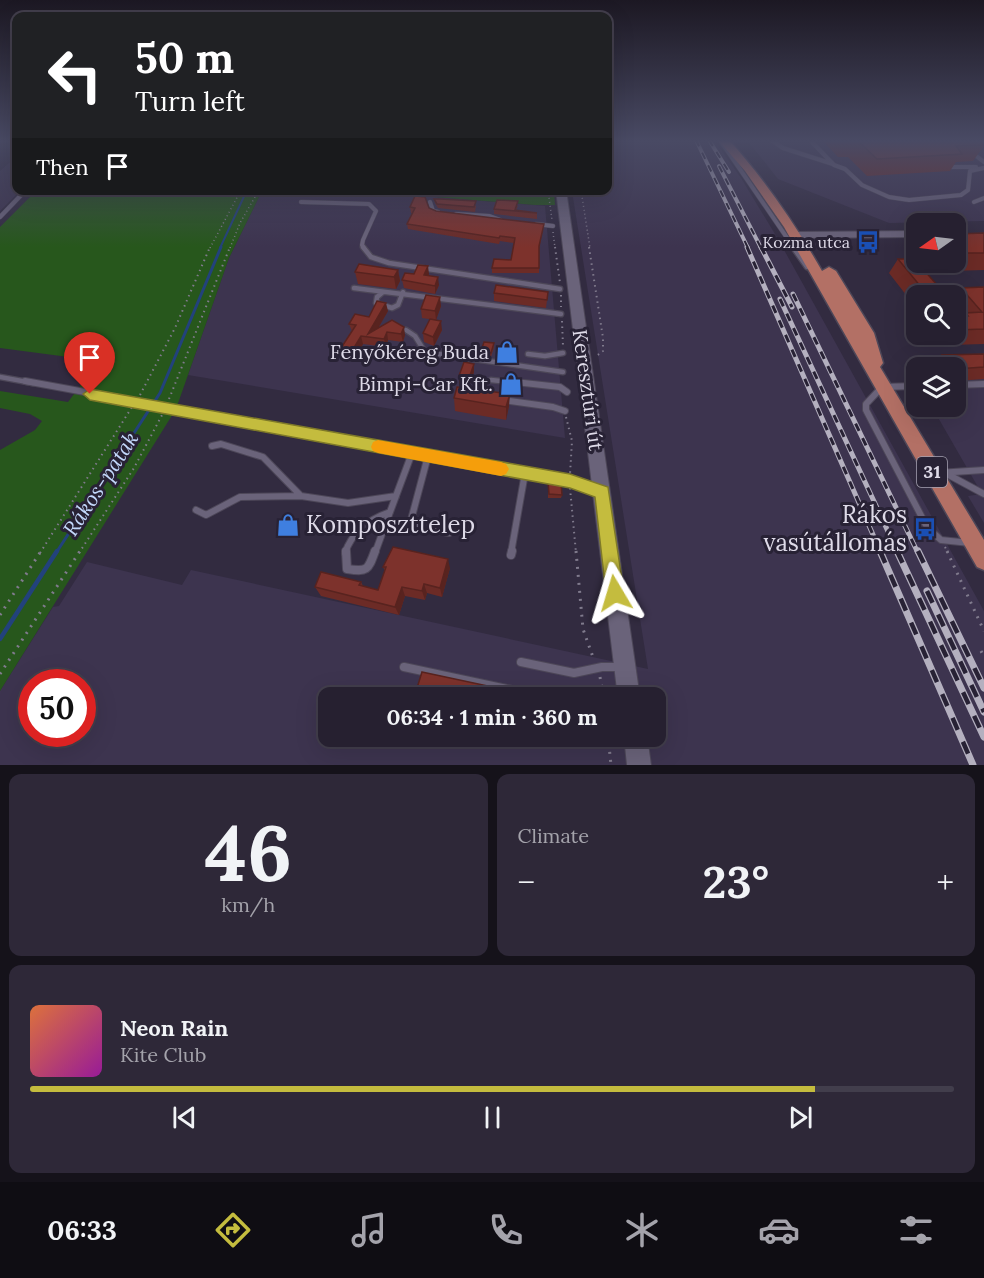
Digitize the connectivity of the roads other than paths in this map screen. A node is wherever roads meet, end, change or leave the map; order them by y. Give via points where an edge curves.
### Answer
1 (745, 176) edge
2 (753, 176) edge
3 (762, 176) edge
4 (852, 176) edge
5 (970, 176) edge
6 (21, 195) edge
7 (562, 195) edge
8 (984, 198) edge
9 (301, 201) dead end
10 (430, 202) edge
11 (975, 202) dead end
12 (0, 217) edge
13 (510, 221) edge
14 (532, 224) edge
15 (553, 226) road end
16 (906, 234) edge
17 (801, 235) junction
18 (825, 286) junction
19 (354, 288) dead end
20 (560, 289) road end
21 (383, 292) junction
22 (404, 292) junction
23 (561, 314) road end
24 (406, 330) edge
25 (425, 352) junction
26 (563, 353) road end
27 (367, 354) dead end
28 (528, 354) dead end
29 (563, 372) dead end
30 (0, 377) edge
31 (491, 380) dead end
32 (984, 384) edge
33 (881, 385) junction
34 (966, 385) edge
35 (906, 386) edge
36 (567, 392) dead end
37 (499, 400) edge
38 (566, 411) road end
39 (212, 446) dead end
40 (412, 453) junction
41 (428, 456) junction
42 (984, 470) edge
43 (939, 473) junction
44 (525, 474) junction
45 (602, 492) junction
46 (984, 494) edge
47 (301, 496) junction
48 (396, 496) junction
49 (196, 510) dead end
50 (390, 512) junction
51 (449, 533) dead end
52 (979, 552) edge
53 (511, 555) dead end
54 (521, 662) dead end
55 (404, 667) dead end
56 (625, 667) junction
57 (498, 687) edge
58 (628, 687) edge
59 (637, 747) edge
60 (639, 765) edge

1 - 18 lane via 809,269
2 - 17 main road, 31
3 - 17 main road, 31
4 - 5 lane via 875,192 909,200 961,195 968,190
6 - 12 lane
7 - 45 main road, Keresztúri út
8 - 11 lane
9 - 20 lane via 369,204 376,211 375,217 362,245 371,257 389,264
10 - 13 lane via 437,212
14 - 15 lane
16 - 17 street
17 - 18 main road, 31
17 - 33 main road, 31 via 866,333
18 - 33 main road, 31
19 - 21 lane
21 - 22 lane
21 - 22 lane via 376,303 392,308
22 - 23 lane
24 - 25 lane
25 - 27 lane via 394,357
25 - 29 lane
26 - 28 lane
30 - 40 lane
31 - 36 lane via 561,387
32 - 34 lane
33 - 35 lane
33 - 43 main road, 31
33 - 52 lane via 866,404 866,410 921,519 933,536 944,543
37 - 38 lane
39 - 47 lane via 221,444 263,457
40 - 41 lane
40 - 48 lane
41 - 44 lane
41 - 51 lane via 411,520 416,526
42 - 43 lane
43 - 46 lane
43 - 52 main road, 31
44 - 45 lane via 570,481
44 - 53 lane
45 - 56 main road, Keresztúri út
47 - 48 lane via 348,503
47 - 49 lane via 254,495 235,498 206,515
48 - 50 lane
50 - 50 lane via 380,514 350,541 345,554 347,569 362,571 369,567
54 - 56 lane via 574,673
55 - 57 lane
56 - 58 main road, Keresztúri út
59 - 60 main road

